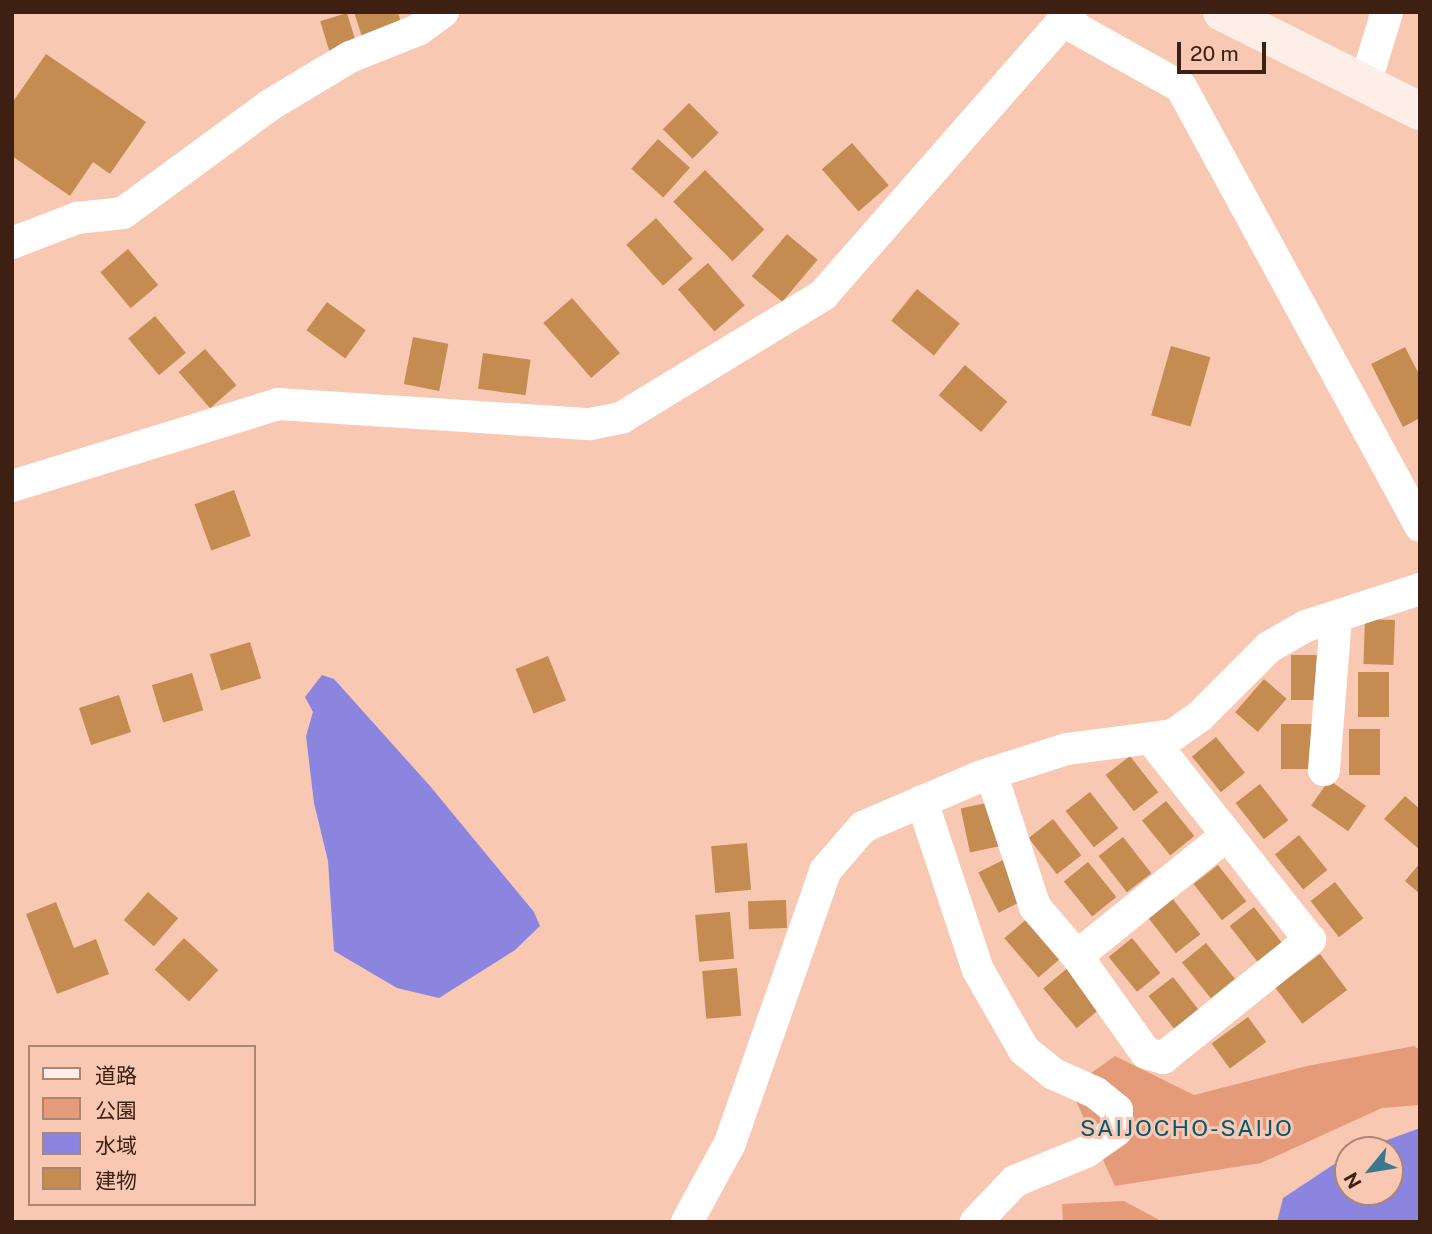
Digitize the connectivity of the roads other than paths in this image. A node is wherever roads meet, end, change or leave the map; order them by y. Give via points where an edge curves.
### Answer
1 (443, 12) edge
2 (1222, 12) edge
3 (1387, 12) edge
4 (1067, 17) edge
5 (1365, 84) junction
6 (1420, 111) edge
7 (12, 243) edge
8 (12, 486) edge
9 (1420, 526) edge
10 (1420, 589) edge
11 (1336, 616) junction
12 (1152, 740) junction
13 (1324, 770) dead end
14 (991, 773) junction
15 (922, 801) junction
16 (1227, 835) junction
17 (1077, 956) junction
18 (687, 1222) edge
19 (976, 1222) edge

1 - 7 street via 418,30 350,57 270,104 122,213 76,218
2 - 5 main road
3 - 5 street
4 - 8 street via 824,295 621,418 590,424 278,404
4 - 9 street via 1181,87
5 - 6 main road
10 - 11 street
11 - 12 street via 1306,626 1269,647 1199,717 1173,735
11 - 13 street
12 - 14 street via 1067,749
12 - 16 street
14 - 15 street
14 - 17 street via 1035,907
15 - 18 street via 863,827 825,871 730,1143
15 - 19 street via 978,970 1010,1028 1024,1050 1054,1074 1096,1093 1117,1110 1116,1131 1086,1152 1015,1181
16 - 17 street
16 - 17 street via 1310,940 1163,1058 1146,1053

